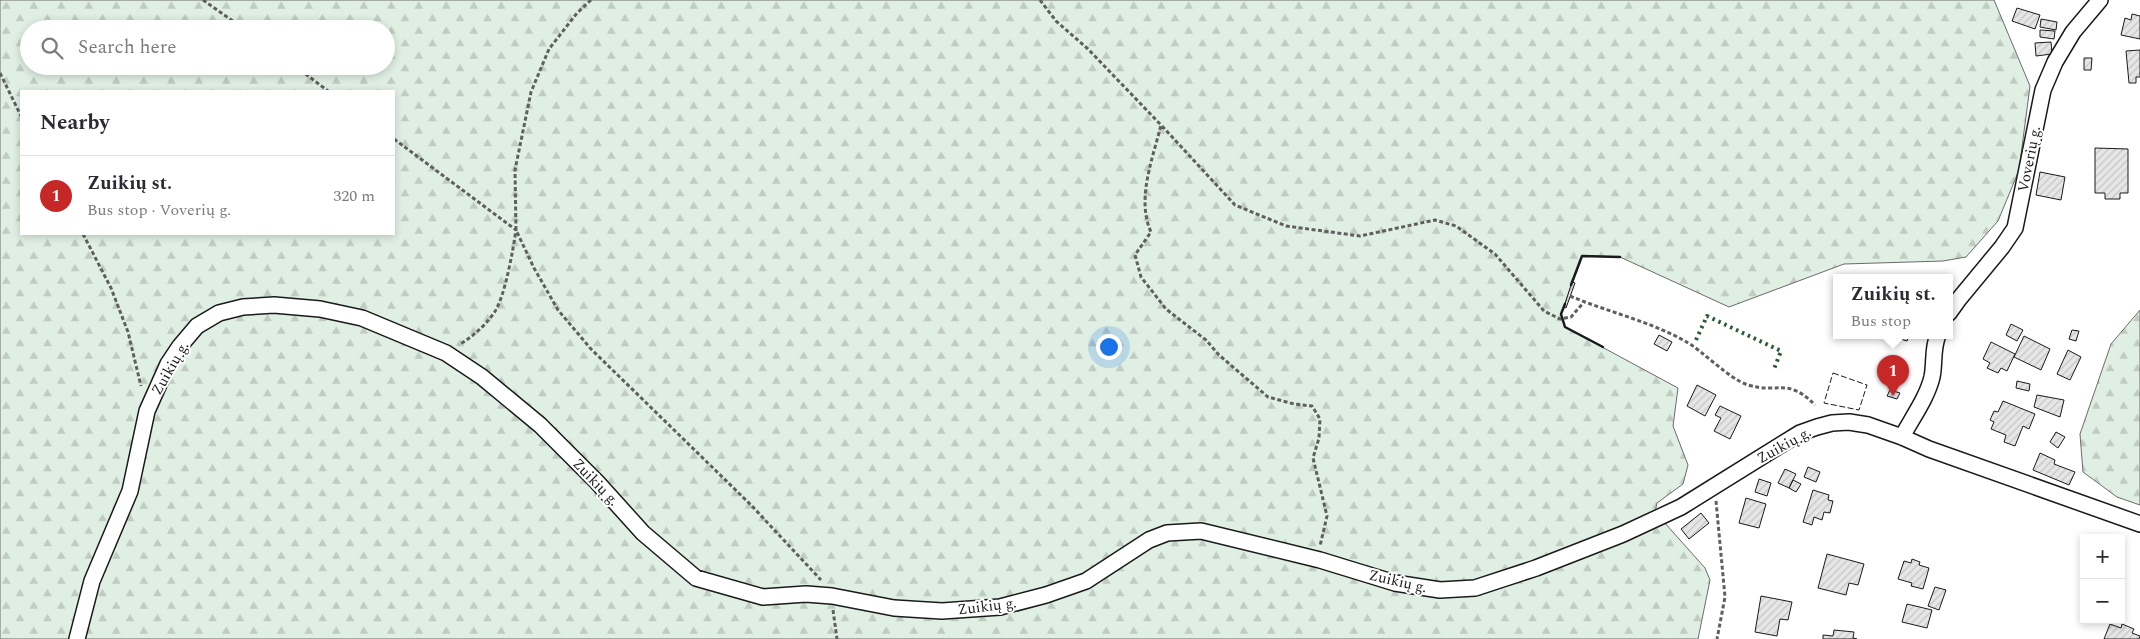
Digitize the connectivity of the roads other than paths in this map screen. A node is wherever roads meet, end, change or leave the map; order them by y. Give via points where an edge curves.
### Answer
1 (2100, 0) edge
2 (1953, 307) edge
3 (1936, 339) edge
4 (1902, 437) junction
5 (2140, 524) edge
6 (77, 639) edge

1 - 2 street, Voverių g. via 2073,32 2043,90 2015,228
3 - 4 street via 1932,376
4 - 5 street, Zuikių g. via 1929,450
4 - 6 street, Zuikių g. via 1849,422 1832,423 1800,433 1681,507 1623,534 1475,588 1440,590 1395,583 1320,560 1201,531 1183,531 1149,540 1086,581 1046,596 1000,607 942,611 894,608 832,596 763,597 696,578 643,533 540,424 482,377 446,353 362,318 302,307 242,307 219,313 197,326 168,364 147,411 130,491 92,581

